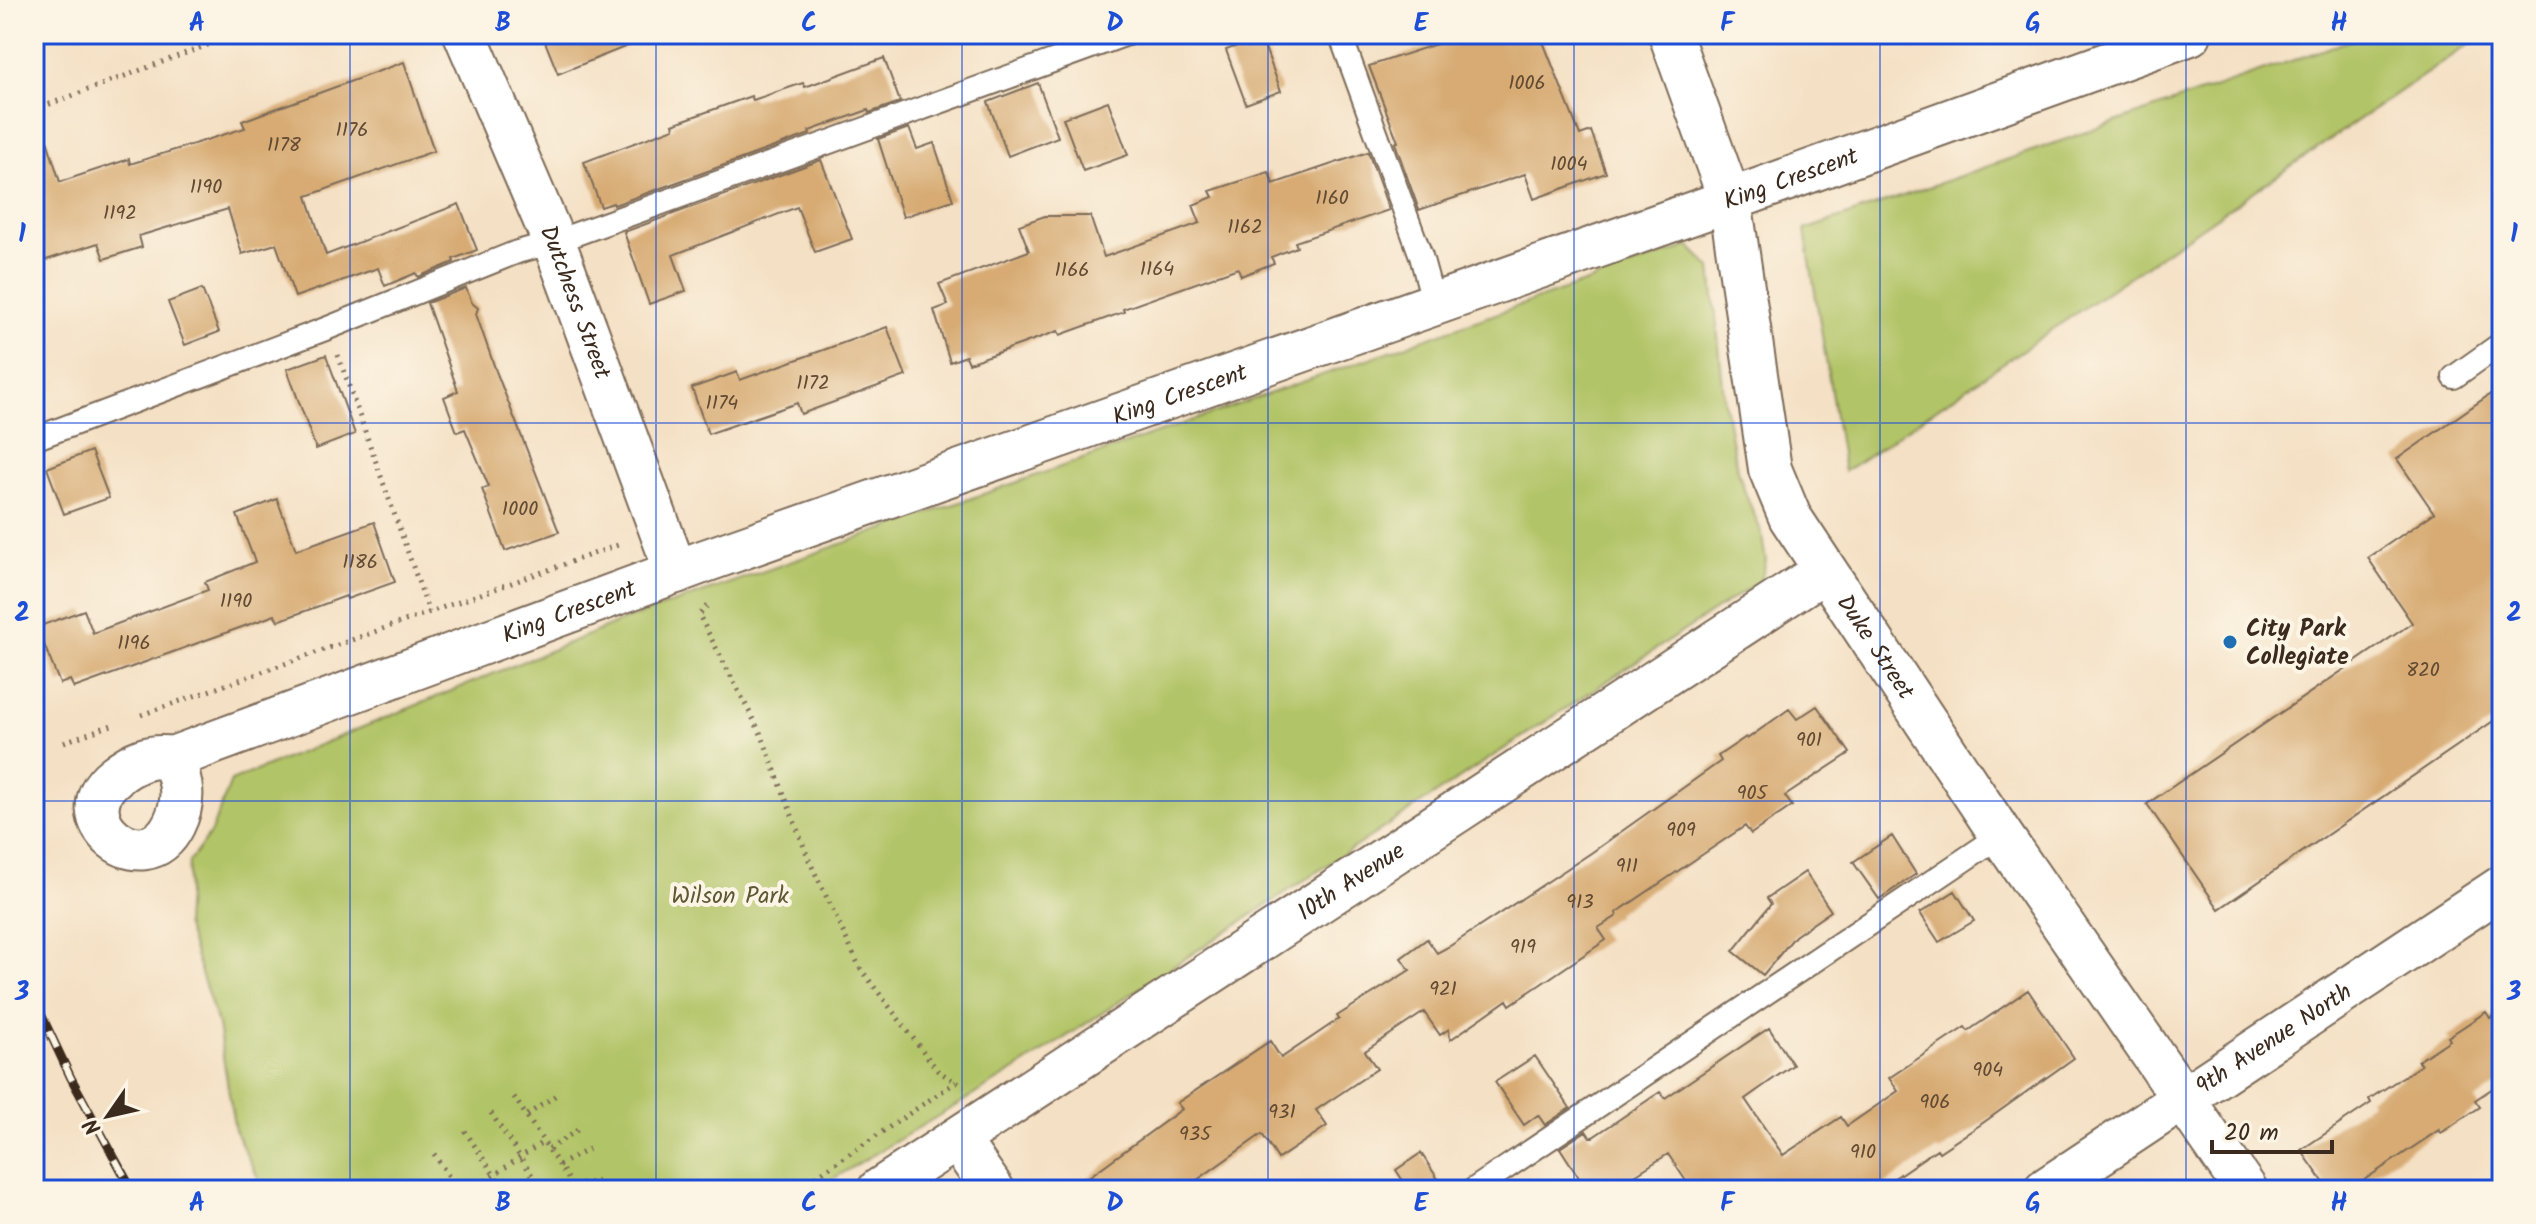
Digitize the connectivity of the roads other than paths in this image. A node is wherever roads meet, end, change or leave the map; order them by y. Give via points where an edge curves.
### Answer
1 (465, 34) edge
2 (1127, 34) edge
3 (1340, 34) edge
4 (1670, 34) edge
5 (2190, 34) edge
6 (1730, 200) junction
7 (554, 242) junction
8 (1434, 304) junction
9 (2502, 343) edge
10 (2454, 377) dead end
11 (34, 439) edge
12 (691, 567) junction
13 (1824, 571) junction
14 (172, 758) dead end
15 (2001, 835) junction
16 (2502, 887) edge
17 (2185, 1098) junction
18 (958, 1140) junction
19 (879, 1190) edge
20 (993, 1190) edge
21 (1473, 1190) edge
22 (2045, 1190) edge
23 (2246, 1190) edge

1 - 7 street, Dutchess Street
2 - 7 lane
3 - 8 lane
4 - 6 street, Duke Street
5 - 6 street, King Crescent
6 - 8 street, King Crescent
6 - 13 street, Duke Street via 1770,469 1790,517
7 - 11 lane
7 - 12 street, Dutchess Street
8 - 12 street, King Crescent
9 - 10 lane
12 - 14 street, King Crescent
13 - 15 street, Duke Street
13 - 18 street, 10th Avenue
15 - 17 street, Duke Street
15 - 21 lane
16 - 17 street, 9th Avenue North
17 - 22 street, 9th Avenue North
17 - 23 street, Duke Street
18 - 19 street, 10th Avenue
18 - 20 street

